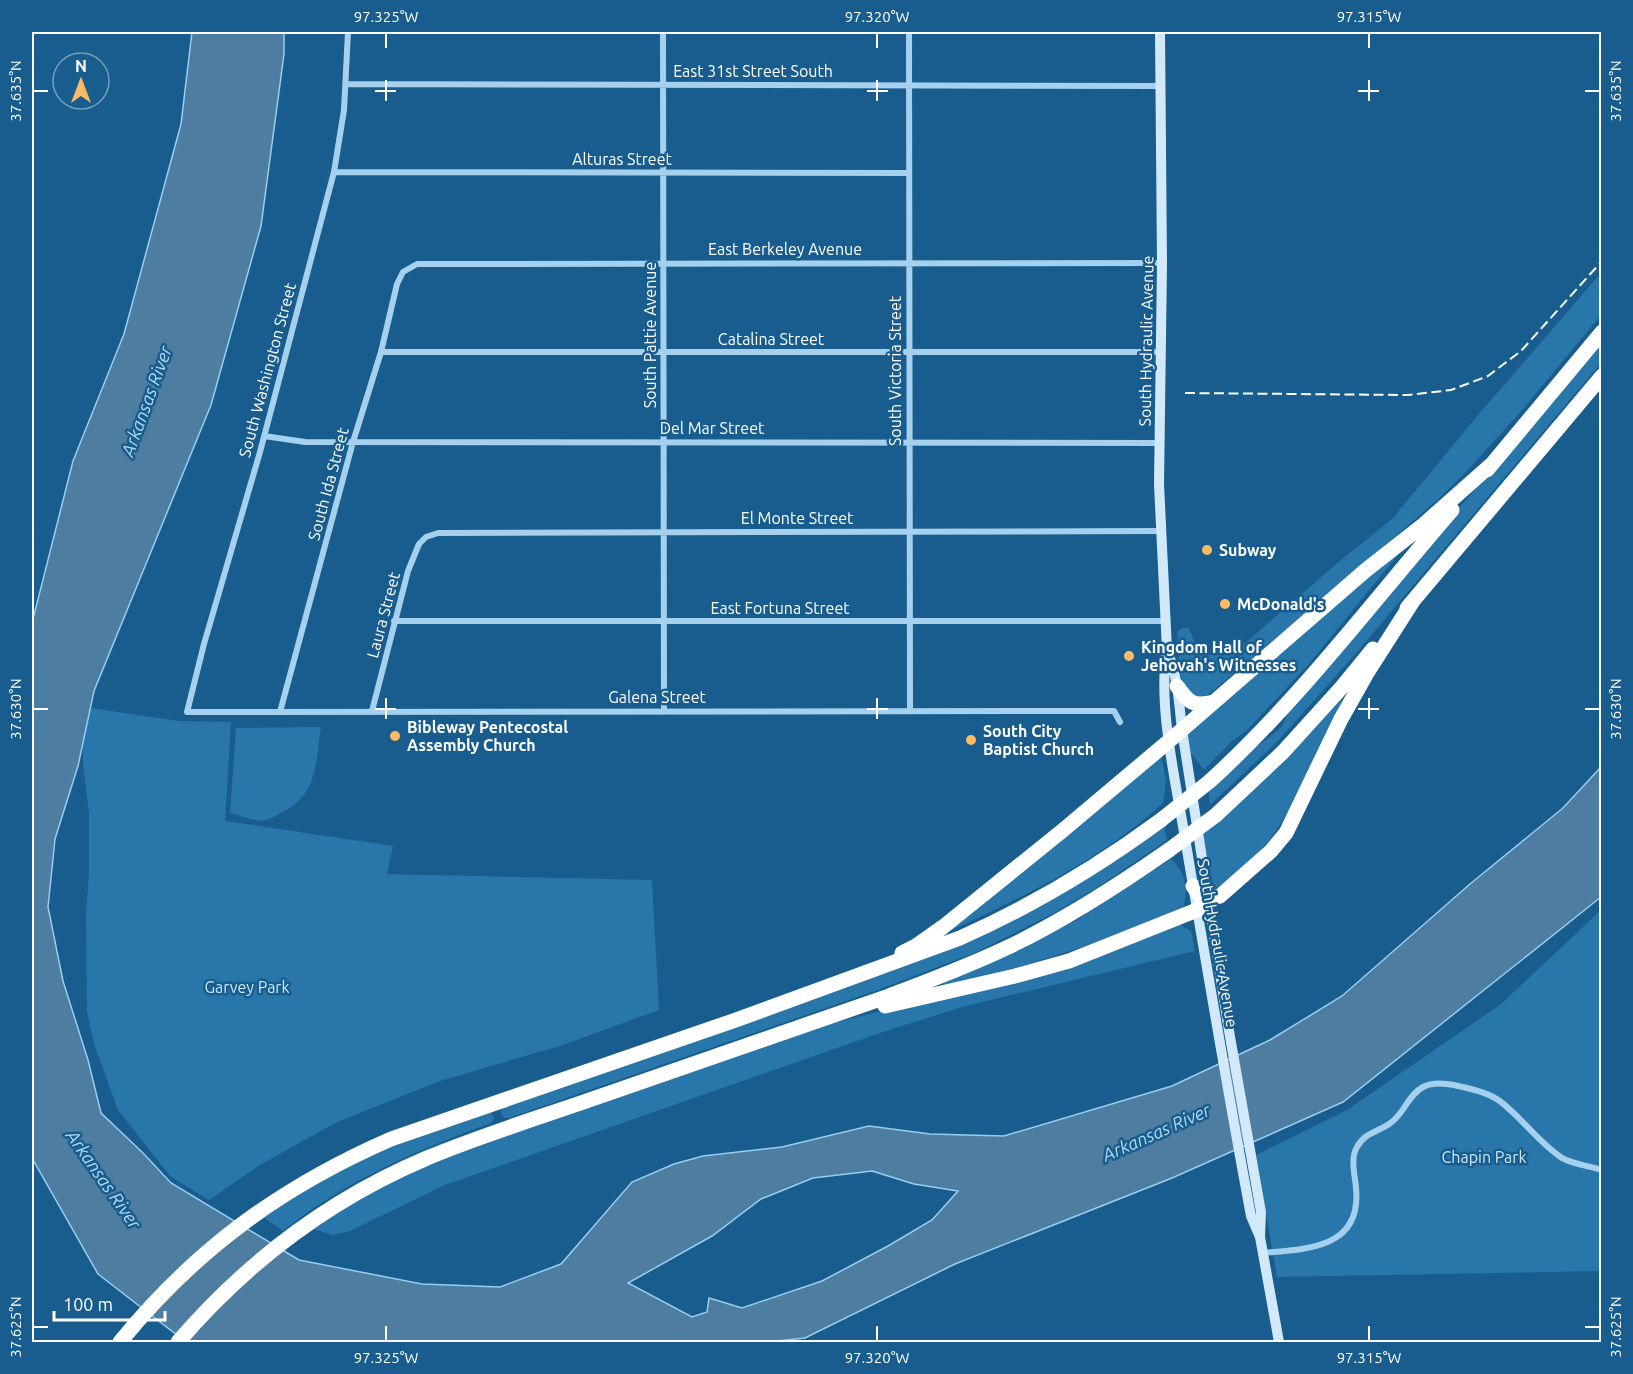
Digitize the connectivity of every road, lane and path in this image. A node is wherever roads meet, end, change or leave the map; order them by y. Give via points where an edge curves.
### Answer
1 (348, 32) edge
2 (663, 32) edge
3 (909, 32) edge
4 (1160, 32) edge
5 (346, 84) junction
6 (663, 84) junction
7 (909, 85) junction
8 (1161, 86) junction
9 (334, 172) junction
10 (663, 172) junction
11 (909, 173) junction
12 (663, 263) junction
13 (909, 263) junction
14 (1162, 263) junction
15 (409, 268) joint
16 (1602, 333) edge
17 (381, 352) junction
18 (663, 352) junction
19 (909, 352) junction
20 (1161, 352) junction
21 (1602, 376) edge
22 (264, 436) junction
23 (353, 442) junction
24 (663, 442) junction
25 (909, 442) junction
26 (1160, 443) junction
27 (1492, 463) junction
28 (909, 531) junction
29 (1161, 531) junction
30 (663, 532) junction
31 (433, 534) joint
32 (1413, 601) junction
33 (394, 621) junction
34 (664, 621) junction
35 (909, 621) junction
36 (1165, 621) junction
37 (1167, 650) junction
38 (1177, 686) junction
39 (1214, 702) junction
40 (910, 710) junction
41 (372, 711) junction
42 (664, 711) junction
43 (187, 712) joint
44 (280, 712) junction
45 (1120, 722) dead end
46 (1182, 730) junction
47 (1169, 741) junction
48 (1193, 886) junction
49 (1209, 899) junction
50 (1197, 910) junction
51 (817, 991) junction
52 (803, 1026) junction
53 (1602, 1170) edge
54 (1249, 1174) junction
55 (1263, 1253) junction
56 (120, 1342) edge
57 (178, 1342) edge
58 (1279, 1342) edge

1 - 5 street, South Washington Street
2 - 6 street, South Pattie Avenue
3 - 7 street, South Victoria Street
4 - 8 street, South Hydraulic Avenue
5 - 6 street, East 31st Street South
5 - 9 street, South Washington Street
6 - 7 street, East 31st Street South
6 - 10 street, South Pattie Avenue
7 - 8 street, East 31st Street South
7 - 11 street, South Victoria Street
8 - 14 street, South Hydraulic Avenue
9 - 10 street, Alturas Street
9 - 22 street, South Washington Street
10 - 11 street, Alturas Street
10 - 12 street, South Pattie Avenue
11 - 13 street, South Victoria Street
12 - 13 street, East Berkeley Avenue
12 - 15 street, East Berkeley Avenue via 423,263
12 - 18 street, South Pattie Avenue
13 - 14 street, East Berkeley Avenue
13 - 19 street, South Victoria Street
14 - 20 street, South Hydraulic Avenue
15 - 17 street, South Ida Street via 397,284
16 - 27 highway
17 - 18 street, Catalina Street
17 - 23 street, South Ida Street
18 - 19 street, Catalina Street
18 - 24 street, South Pattie Avenue
19 - 20 street, Catalina Street
19 - 25 street, South Victoria Street
20 - 26 street, South Hydraulic Avenue
21 - 32 highway
22 - 23 street, Del Mar Street via 291,442
22 - 43 street, South Washington Street
23 - 24 street, Del Mar Street
23 - 44 street, South Ida Street
24 - 25 street, Del Mar Street
24 - 30 street, South Pattie Avenue
25 - 26 street, Del Mar Street
25 - 28 street, South Victoria Street
26 - 29 street, South Hydraulic Avenue
27 - 39 highway
27 - 51 highway, bridge via 1274,720 1210,781 1161,820 1110,858 994,924
28 - 29 street, El Monte Street
28 - 30 street, El Monte Street
28 - 35 street, South Victoria Street
29 - 36 street, South Hydraulic Avenue
30 - 31 street, El Monte Street
30 - 34 street, South Pattie Avenue
31 - 33 street, Laura Street via 417,548
32 - 49 highway via 1367,673 1286,833 1220,896
32 - 52 highway, bridge via 1283,752 1216,814 1115,888 1006,948 951,973
33 - 34 street, East Fortuna Street
33 - 41 street, Laura Street
34 - 35 street, East Fortuna Street
34 - 42 street, South Pattie Avenue
35 - 36 street, East Fortuna Street
35 - 40 street, South Victoria Street
36 - 37 street, South Hydraulic Avenue
37 - 38 street, South Hydraulic Avenue
37 - 47 street, South Hydraulic Avenue via 1164,667
38 - 39 highway via 1192,703
38 - 46 street, South Hydraulic Avenue
39 - 46 highway
40 - 42 street, Galena Street
40 - 45 street, Galena Street via 1114,711
41 - 42 street, Galena Street
41 - 44 street, Galena Street
43 - 44 street, Galena Street
46 - 47 highway
46 - 49 street, South Hydraulic Avenue
47 - 48 street, South Hydraulic Avenue
47 - 51 highway via 944,927 916,946
48 - 49 highway via 1201,897
48 - 50 street, South Hydraulic Avenue
49 - 50 highway
49 - 54 street, South Hydraulic Avenue
50 - 52 highway via 1070,961
50 - 54 street, South Hydraulic Avenue
51 - 56 highway via 360,1153 251,1216 195,1262
52 - 57 highway via 428,1158 366,1188 306,1224 264,1256
53 - 55 street via 1563,1158 1500,1101 1476,1090 1441,1083 1424,1086 1397,1118 1368,1134 1357,1148 1353,1159 1357,1197 1354,1215 1346,1229 1336,1239 1314,1248
54 - 55 street, South Hydraulic Avenue via 1251,1216
55 - 58 street, South Hydraulic Avenue

